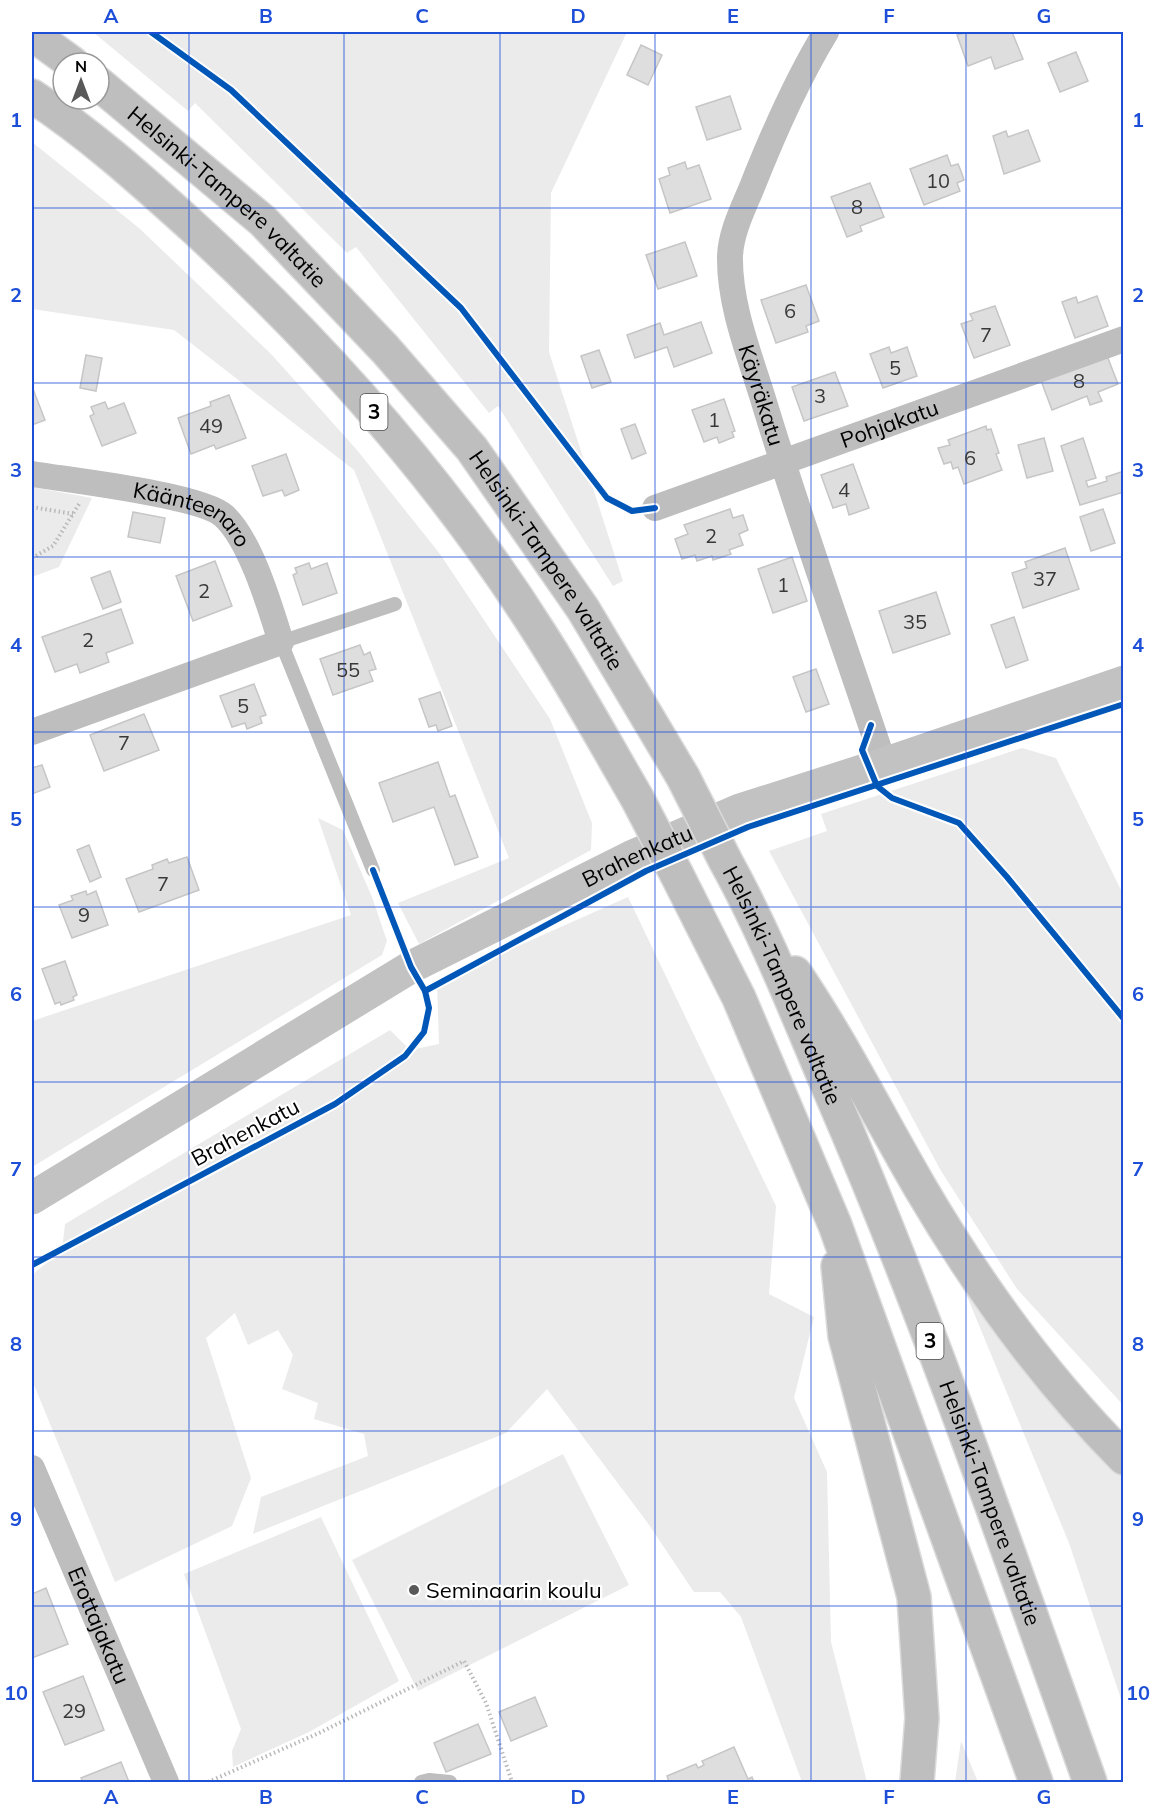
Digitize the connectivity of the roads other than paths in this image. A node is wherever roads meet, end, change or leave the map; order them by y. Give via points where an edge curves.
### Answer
1 (826, 32) edge
2 (32, 34) edge
3 (55, 51) edge
4 (111, 94) edge
5 (32, 96) edge
6 (1124, 339) edge
7 (782, 462) junction
8 (32, 474) edge
9 (655, 508) dead end
10 (395, 604) dead end
11 (281, 642) junction
12 (1124, 682) edge
13 (32, 732) edge
14 (884, 764) junction
15 (373, 870) dead end
16 (750, 906) junction
17 (32, 1198) edge
18 (835, 1225) junction
19 (1124, 1458) edge
20 (32, 1468) edge
21 (166, 1782) edge
22 (421, 1782) edge
23 (450, 1782) edge
24 (917, 1782) edge
25 (1036, 1782) edge
26 (1090, 1782) edge

1 - 7 street, Käyräkatu via 803,68 736,227 730,255 741,324
2 - 3 highway
4 - 16 highway, Helsinki-Tampere valtatie / 3, bridge via 263,221 385,349 472,449 583,609 683,777
5 - 18 highway, Helsinki-Tampere valtatie / 3, bridge via 127,168 230,261 347,380 435,485 539,631 637,798 739,998
6 - 7 street, Pohjakatu
7 - 9 street, Pohjakatu
7 - 14 street, Käyräkatu
8 - 11 street, Käänteenaro via 194,501 224,515 242,543
10 - 11 lane
11 - 13 street
11 - 15 lane, Käänteenaro
12 - 14 main road, Brahenkatu
14 - 17 main road, Brahenkatu via 740,810 631,857 411,967
16 - 19 highway via 826,1018 911,1172 987,1294 1036,1360
16 - 26 highway, Helsinki-Tampere valtatie / 3 via 874,1193
18 - 24 highway via 844,1336 914,1597 922,1718
18 - 25 highway, Helsinki-Tampere valtatie / 3
20 - 21 street, Erottajakatu
22 - 23 lane

